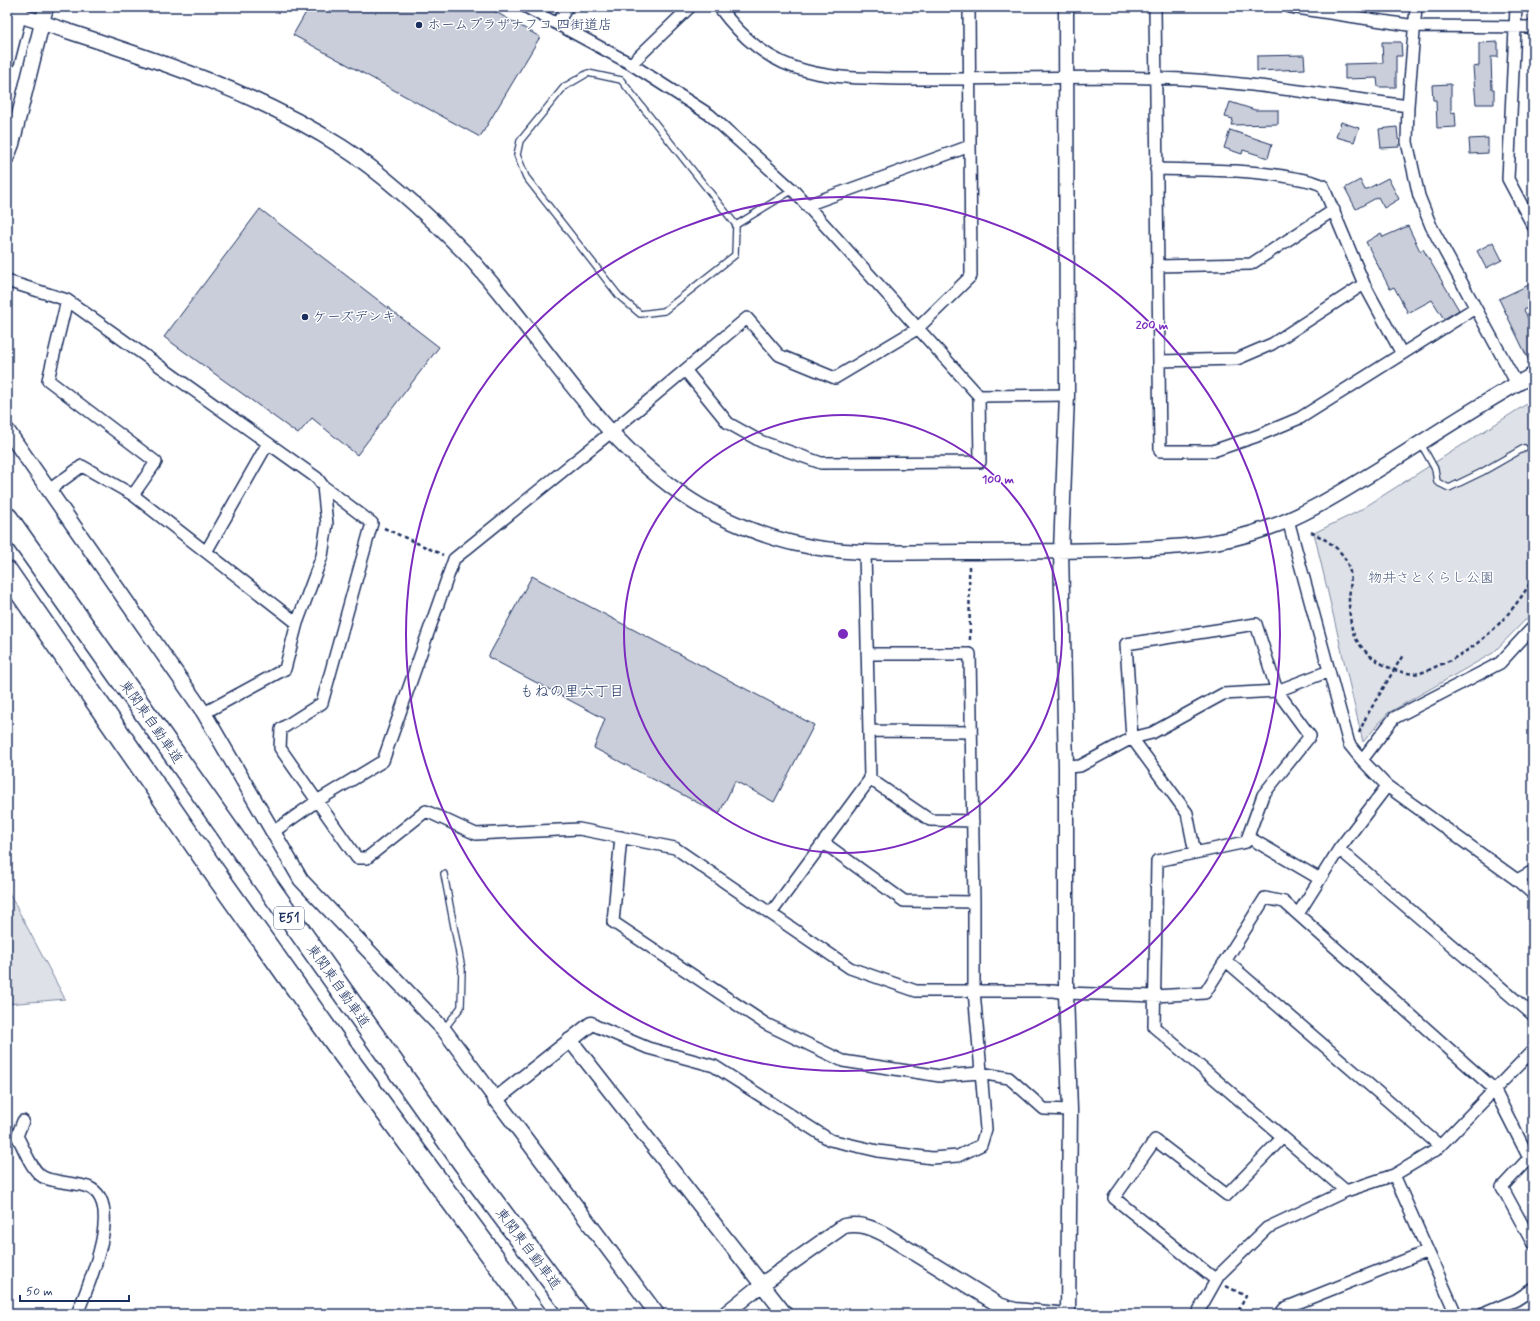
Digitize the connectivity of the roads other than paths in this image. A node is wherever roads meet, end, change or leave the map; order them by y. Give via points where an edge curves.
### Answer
1 (46, 7) edge
2 (526, 7) edge
3 (567, 7) edge
4 (690, 7) edge
5 (720, 7) edge
6 (969, 7) edge
7 (1066, 7) edge
8 (1155, 7) edge
9 (1290, 7) edge
10 (1416, 7) edge
11 (1516, 7) edge
12 (20, 11) edge
13 (43, 23) junction
14 (557, 24) junction
15 (1415, 26) junction
16 (1515, 27) junction
17 (1533, 27) edge
18 (7, 61) edge
19 (631, 64) junction
20 (1066, 77) junction
21 (1154, 78) junction
22 (969, 80) junction
23 (1408, 106) junction
24 (970, 146) junction
25 (7, 157) edge
26 (1156, 168) junction
27 (793, 190) junction
28 (807, 205) junction
29 (1334, 210) junction
30 (736, 225) junction
31 (1533, 226) edge
32 (1157, 266) junction
33 (7, 280) edge
34 (1364, 284) junction
35 (67, 300) junction
36 (1475, 308) junction
37 (917, 329) junction
38 (1402, 354) junction
39 (1159, 361) junction
40 (685, 370) junction
41 (1533, 375) edge
42 (1517, 384) junction
43 (1066, 395) junction
44 (979, 396) junction
45 (7, 430) edge
46 (610, 433) junction
47 (268, 443) junction
48 (1420, 443) junction
49 (1524, 448) dead end
50 (323, 486) junction
51 (49, 490) junction
52 (133, 495) junction
53 (7, 518) edge
54 (1288, 520) junction
55 (865, 551) junction
56 (1062, 551) junction
57 (206, 552) junction
58 (7, 572) edge
59 (297, 623) junction
60 (1533, 627) edge
61 (867, 654) junction
62 (1329, 671) junction
63 (1277, 691) junction
64 (204, 713) junction
65 (869, 731) junction
66 (971, 732) junction
67 (1132, 738) junction
68 (1362, 760) junction
69 (1066, 767) junction
70 (870, 779) junction
71 (1387, 786) junction
72 (317, 801) junction
73 (973, 821) junction
74 (273, 832) junction
75 (1248, 837) junction
76 (621, 838) junction
77 (824, 843) junction
78 (1340, 849) junction
79 (1195, 853) junction
80 (1533, 871) edge
81 (444, 874) dead end
82 (1320, 879) junction
83 (1517, 880) junction
84 (1533, 894) edge
85 (974, 902) junction
86 (771, 913) junction
87 (1298, 914) junction
88 (1225, 960) junction
89 (974, 990) junction
90 (1066, 993) junction
91 (1155, 996) junction
92 (1533, 1015) edge
93 (591, 1024) joint
94 (444, 1030) junction
95 (570, 1040) junction
96 (1533, 1050) edge
97 (980, 1073) junction
98 (1494, 1089) junction
99 (496, 1100) junction
100 (1070, 1110) junction
101 (22, 1121) dead end
102 (1283, 1137) junction
103 (1440, 1146) junction
104 (1394, 1176) junction
105 (1346, 1192) junction
106 (1533, 1244) edge
107 (1428, 1251) junction
108 (1216, 1280) junction
109 (762, 1284) junction
110 (1533, 1289) edge
111 (77, 1314) edge
112 (535, 1314) edge
113 (576, 1314) edge
114 (657, 1314) edge
115 (725, 1314) edge
116 (785, 1314) edge
117 (1058, 1314) edge
118 (1068, 1314) edge
119 (1197, 1314) edge
120 (1280, 1314) edge
121 (1456, 1314) edge
122 (1483, 1314) edge

1 - 13 street
2 - 14 street
3 - 14 street
4 - 19 street
5 - 22 street via 736,29 754,45 778,60 806,71 853,78
6 - 22 street
7 - 20 street
8 - 21 street
9 - 15 street
10 - 15 street
11 - 16 street
12 - 13 street
12 - 18 street
13 - 25 street
13 - 46 street via 204,78 261,103 345,149 428,217 470,258
14 - 19 street
15 - 16 street
15 - 23 street
16 - 17 street
16 - 31 street via 1508,180
19 - 27 street via 710,116
20 - 21 street
20 - 22 street
20 - 43 street
21 - 23 street via 1230,82
21 - 26 street
22 - 24 street
23 - 36 street via 1407,142 1419,196 1431,226
24 - 28 street
24 - 37 street via 972,276
26 - 29 street via 1241,170 1317,183 1323,186
26 - 32 street
27 - 28 street
27 - 30 lane
28 - 37 street
29 - 32 street via 1251,264
29 - 34 street
30 - 30 lane via 735,255 664,311 640,314 619,296 526,178 516,156 520,141 564,87 588,73 621,80
32 - 39 street
33 - 35 street
34 - 38 street
34 - 39 street via 1272,344 1237,359
35 - 47 street
35 - 52 street via 48,380 156,462
36 - 38 street
36 - 42 street
37 - 40 street via 834,378 779,355 747,318
37 - 44 street
38 - 39 street via 1300,418 1257,436 1207,452 1160,451
40 - 44 street via 728,423 760,441 821,463 980,462
40 - 46 street
41 - 42 street
42 - 48 street
43 - 44 street
43 - 56 street
45 - 51 street
46 - 55 street via 654,473 694,503 736,524 797,544 844,551
46 - 72 street via 454,559 383,761
47 - 50 street via 317,478
47 - 57 street
48 - 49 lane via 1435,469 1437,482 1449,488
48 - 54 street via 1336,495
50 - 59 street via 327,524 322,556
50 - 72 street via 372,523 322,703 281,729 280,748
51 - 52 street via 82,466
51 - 64 street
52 - 57 street
53 - 113 highway, 東関東自動車道 / E51 via 463,1162
54 - 56 street via 1265,530 1222,541 1183,547
54 - 62 street
55 - 56 street
55 - 61 street
56 - 69 street
57 - 59 street
58 - 112 highway, E51 via 217,876 343,1053
59 - 64 street via 285,669
60 - 68 street via 1500,663 1394,718
61 - 65 street
61 - 66 street via 970,654
62 - 63 street
62 - 68 street via 1349,744
63 - 67 street via 1223,694 1152,733
63 - 67 street via 1256,624 1126,644
63 - 75 street via 1310,736 1263,795
64 - 74 street
65 - 66 street
65 - 70 street
66 - 73 street
67 - 69 street via 1080,766
67 - 79 street via 1187,813
68 - 71 street
69 - 90 street
70 - 73 street via 930,820
70 - 77 street
71 - 78 street
71 - 83 street
72 - 74 street
72 - 76 street via 357,858 367,858 426,811 476,834 579,829
73 - 85 street
74 - 94 street via 301,880
75 - 79 street via 1246,842
75 - 82 street
76 - 86 street via 675,848
76 - 97 street via 613,922 766,1024 843,1061 940,1076
77 - 85 street via 904,902
77 - 86 street
78 - 82 street
78 - 92 street
79 - 91 street via 1156,861
80 - 83 street
81 - 94 lane via 462,970 461,1007
82 - 87 street
83 - 84 street
85 - 89 street
86 - 89 street via 850,968 916,990
87 - 88 street via 1284,902 1265,898
87 - 98 street
88 - 91 street via 1205,993
88 - 103 street
89 - 90 street
89 - 97 street
90 - 91 street
90 - 100 street
91 - 102 street via 1154,1027
93 - 95 street
93 - 97 street via 648,1048 714,1066 830,1140 878,1151 932,1158 958,1156 981,1145 986,1129
94 - 99 street
95 - 99 street
95 - 109 street
96 - 98 street
97 - 100 street via 1009,1078 1044,1109
98 - 103 street
98 - 106 street via 1530,1158 1502,1187
99 - 114 street
100 - 118 street
101 - 111 street via 17,1136 34,1168 43,1177 89,1188 101,1199 105,1213 99,1258
102 - 105 street
102 - 108 street via 1227,1195 1155,1140 1114,1198
103 - 104 street
104 - 105 street
104 - 107 street
105 - 108 street via 1267,1228
107 - 120 street via 1286,1308
107 - 121 street
108 - 119 street
109 - 115 street
109 - 116 street
109 - 117 street via 844,1226 855,1224 868,1226 884,1234 999,1305 1015,1310
110 - 122 street via 1516,1300

